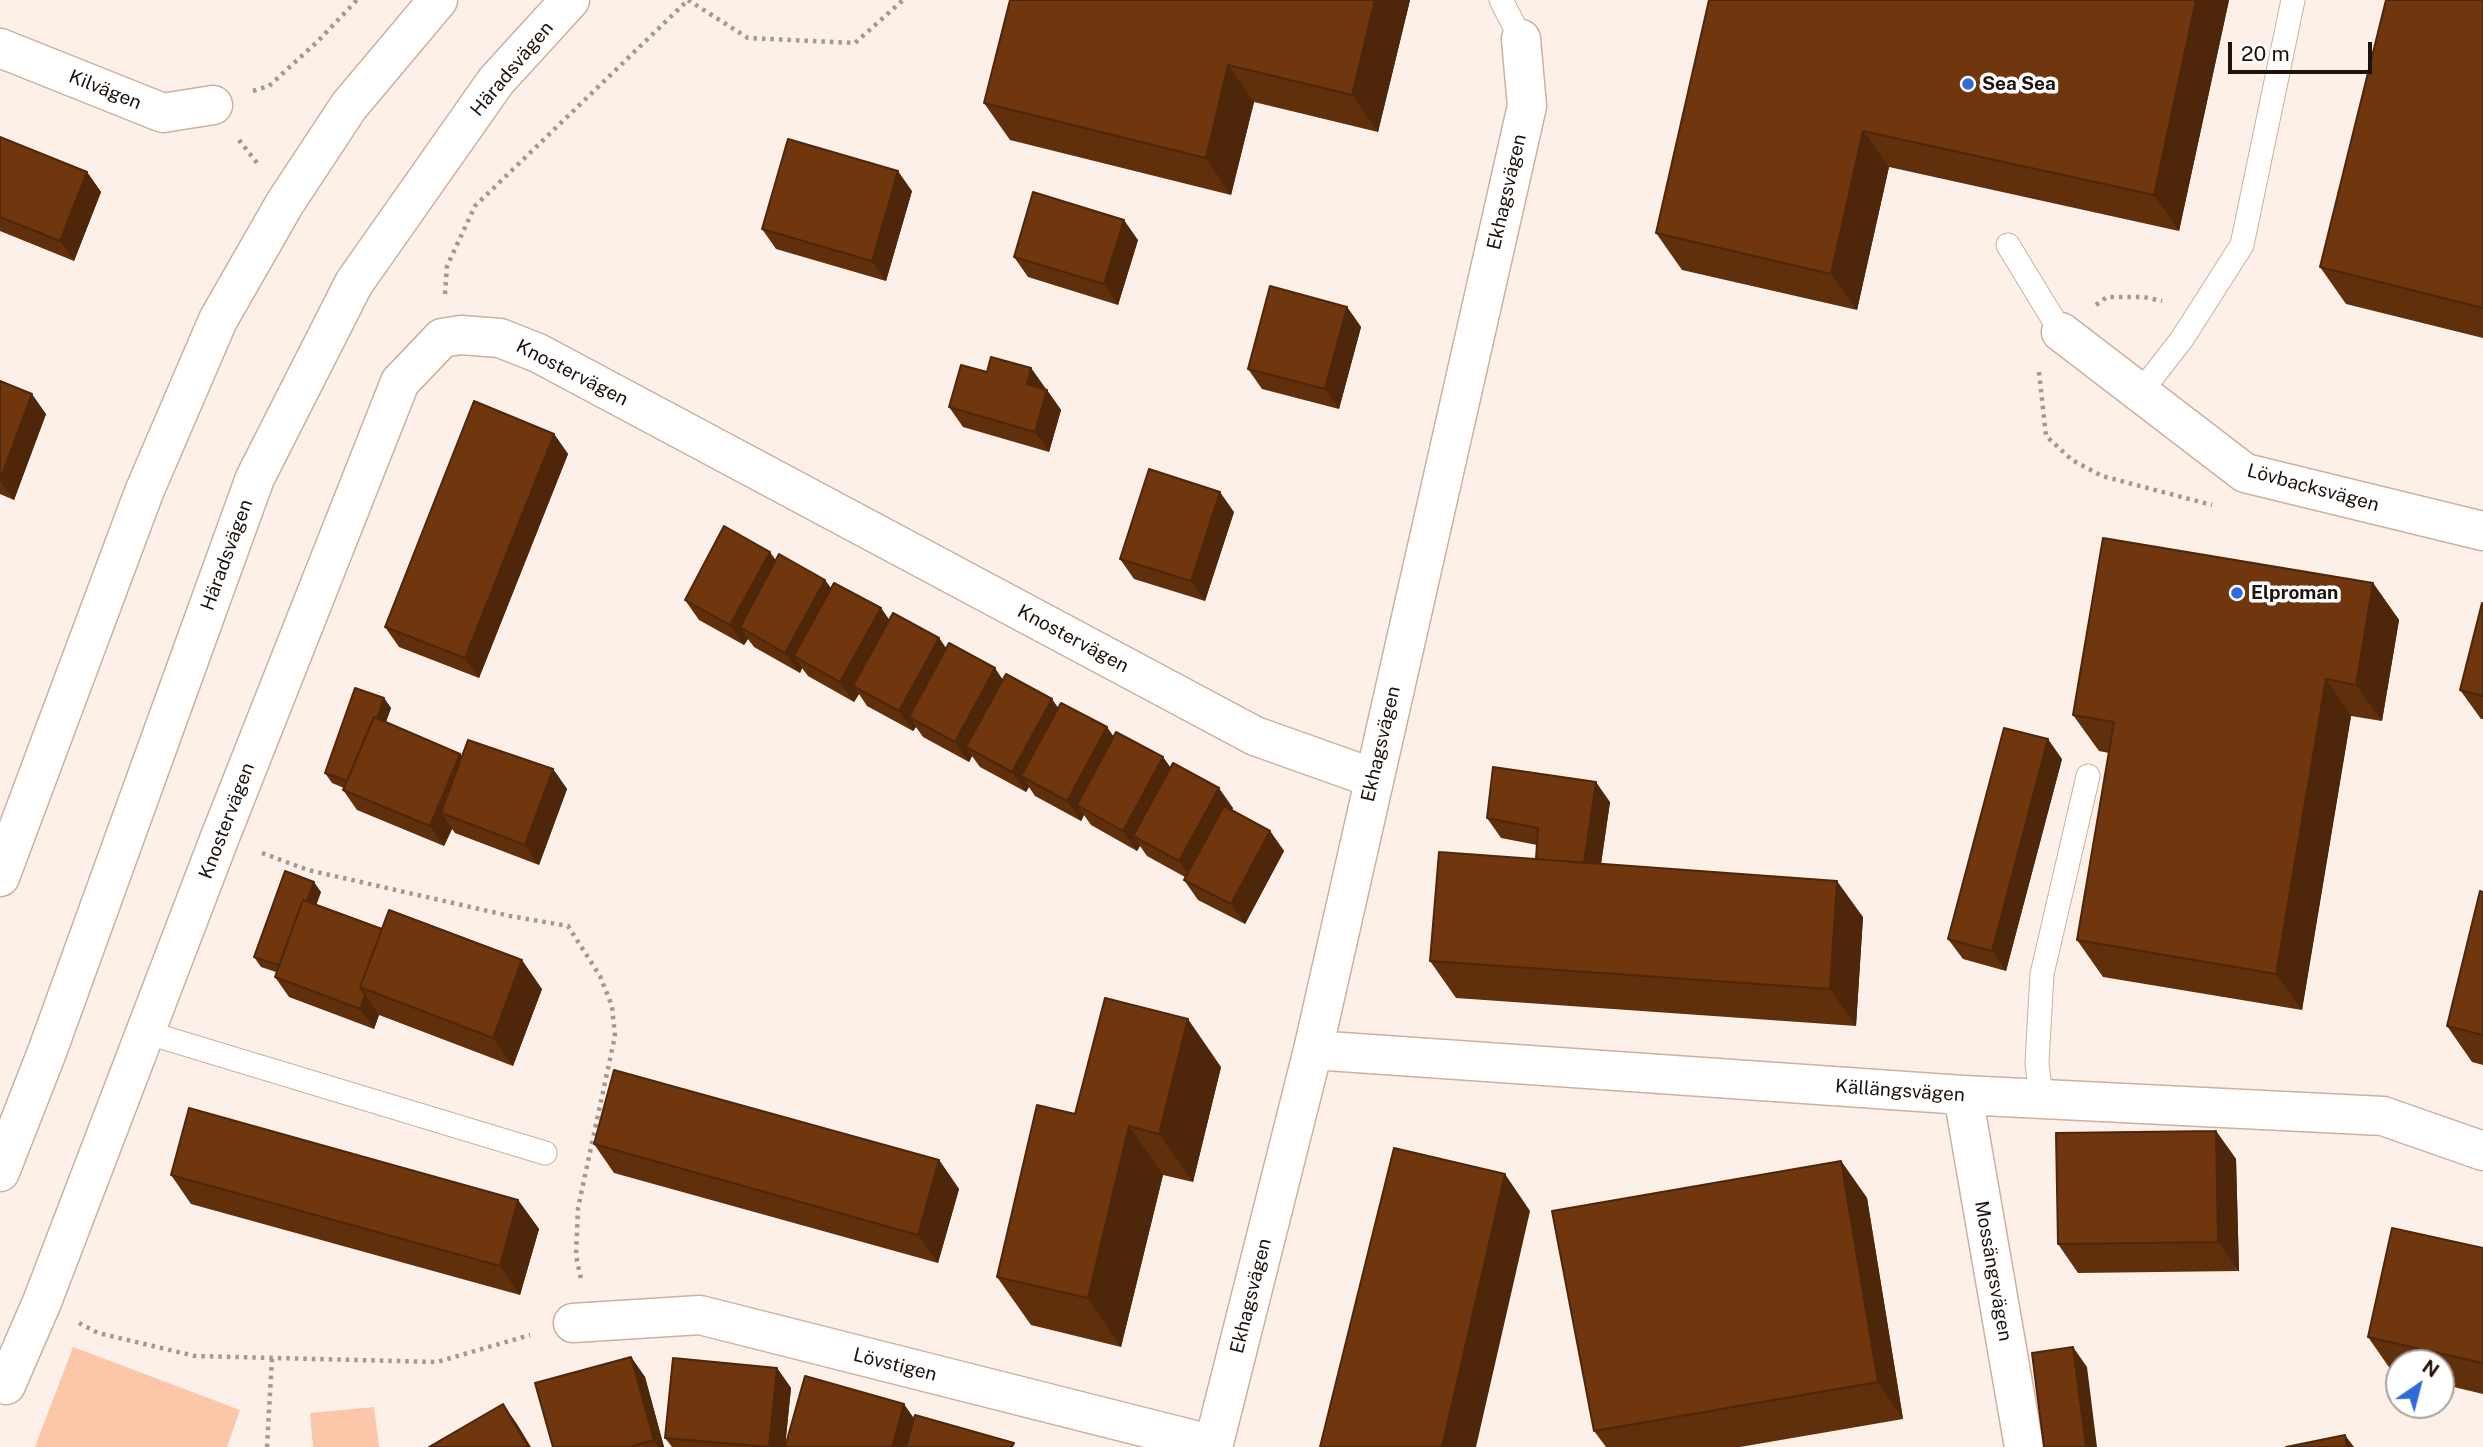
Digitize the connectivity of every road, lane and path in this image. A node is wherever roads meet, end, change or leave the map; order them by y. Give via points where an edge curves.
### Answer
1 (438, 0) edge
2 (570, 0) edge
3 (688, 0) edge
4 (903, 0) edge
5 (1501, 0) edge
6 (2293, 0) edge
7 (1521, 39) joint
8 (0, 48) edge
9 (213, 105) dead end
10 (2008, 246) dead end
11 (2061, 332) joint
12 (442, 338) junction
13 (2140, 393) junction
14 (2483, 531) edge
15 (2088, 776) dead end
16 (1373, 778) junction
17 (220, 837) junction
18 (0, 877) edge
19 (145, 1032) junction
20 (1313, 1050) junction
21 (1963, 1095) junction
22 (2041, 1098) junction
23 (2483, 1151) edge
24 (545, 1153) dead end
25 (0, 1172) edge
26 (42, 1303) junction
27 (573, 1323) junction
28 (272, 1358) junction
29 (6, 1385) dead end
30 (1213, 1446) edge
31 (267, 1447) edge
32 (2024, 1447) edge

1 - 18 street via 349,106 218,320 144,492
2 - 25 street, Häradsvägen via 496,81 354,283 255,478
3 - 4 path via 748,38 855,43
3 - 12 path via 475,206 447,266
5 - 7 lane
6 - 13 lane via 2242,245 2182,339
7 - 16 street, Ekhagsvägen via 1527,106
8 - 9 street, Kilvägen via 163,113
10 - 11 lane
11 - 13 street, Lövbacksvägen
12 - 16 street, Knostervägen via 500,338 538,353 1255,736
12 - 17 street, Knostervägen via 400,382
13 - 14 street, Lövbacksvägen via 2245,473
15 - 22 lane via 2042,974 2037,1063
16 - 20 street, Ekhagsvägen
17 - 19 street, Knostervägen
17 - 27 path via 308,870 568,926 600,976 612,1006 615,1036 578,1208 576,1256 581,1280
19 - 24 lane
19 - 26 street, Knostervägen
20 - 21 street, Källängsvägen
20 - 30 street, Ekhagsvägen
21 - 22 street, Källängsvägen
21 - 32 street, Mossängsvägen
22 - 23 street, Källängsvägen via 2383,1116
26 - 28 path via 98,1333 183,1354
26 - 29 street, Knostervägen
27 - 28 path via 437,1362
27 - 30 street, Lövstigen via 701,1315
28 - 31 path

